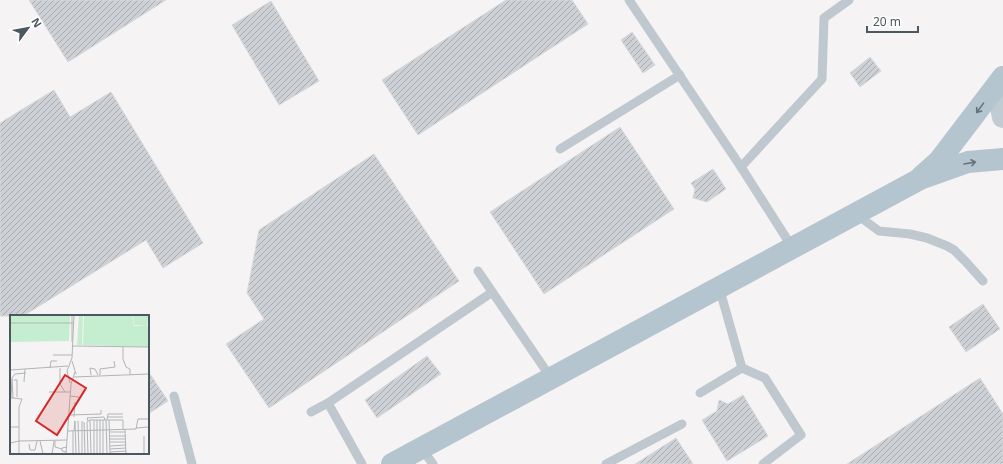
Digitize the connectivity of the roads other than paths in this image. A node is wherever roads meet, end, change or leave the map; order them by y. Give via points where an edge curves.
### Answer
1 (629, 0) edge
2 (850, 0) edge
3 (680, 75) junction
4 (1003, 76) edge
5 (1003, 87) edge
6 (1003, 117) edge
7 (560, 149) dead end
8 (1003, 159) edge
9 (741, 167) junction
10 (920, 179) junction
11 (855, 213) junction
12 (792, 247) junction
13 (478, 271) dead end
14 (983, 281) dead end
15 (719, 287) junction
16 (491, 293) junction
17 (742, 368) junction
18 (551, 378) junction
19 (700, 393) dead end
20 (174, 396) dead end
21 (328, 403) junction
22 (311, 412) dead end
23 (682, 424) dead end
24 (427, 456) edge
25 (192, 464) edge
26 (362, 464) edge
27 (392, 464) edge
28 (606, 464) edge
29 (763, 464) edge

1 - 3 lane
2 - 9 lane via 824,18 822,79
3 - 7 lane
3 - 9 lane
4 -> 10 main road via 939,161
5 - 6 main road
10 -> 8 main road via 968,162
9 - 12 lane
10 - 11 main road
11 - 12 main road
11 - 14 lane via 878,231 910,234 947,246 954,250
12 - 15 main road
13 - 16 lane
15 - 17 lane
15 - 18 main road
16 - 18 lane
16 - 21 lane
17 - 19 lane
17 - 29 lane via 765,378 801,435
18 - 24 main road
20 - 25 lane
21 - 22 lane
21 - 26 lane
23 - 28 lane
24 - 27 main road

